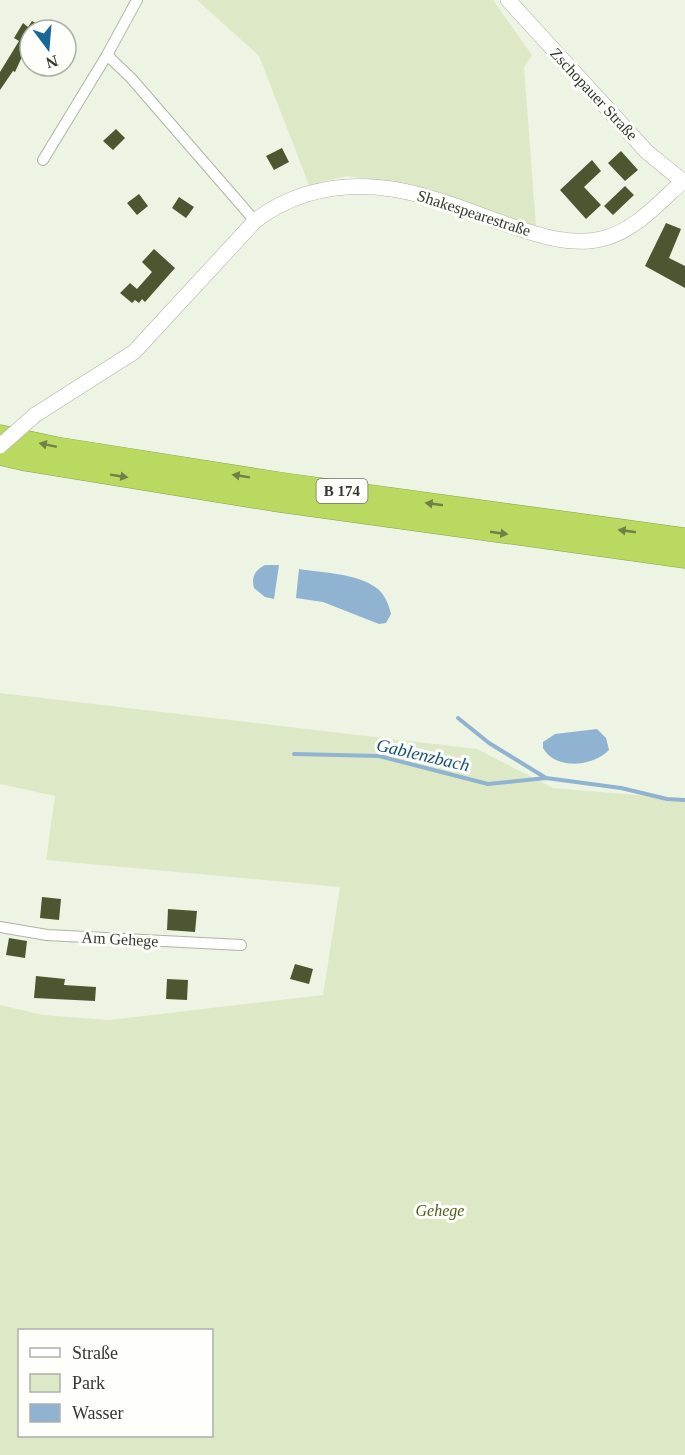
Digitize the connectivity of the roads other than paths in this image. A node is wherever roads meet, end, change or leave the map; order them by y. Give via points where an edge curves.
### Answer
1 (137, 0) edge
2 (508, 0) edge
3 (107, 55) junction
4 (43, 160) dead end
5 (683, 182) edge
6 (255, 221) junction
7 (0, 435) edge
8 (0, 446) edge
9 (0, 455) edge
10 (685, 538) edge
11 (685, 558) edge
12 (0, 927) edge
13 (241, 945) dead end

1 - 3 street
2 - 5 street, Zschopauer Straße via 647,152
3 - 4 street
3 - 6 street
5 - 6 street, Shakespearestraße via 625,229 594,241 550,238 420,195 376,186 319,191 282,203
6 - 8 street, Shakespearestraße, bridge via 134,352 35,415
10 -> 7 highway, B 174 via 284,483
9 -> 11 highway, B 174 via 273,501
12 - 13 street, Am Gehege via 83,938

